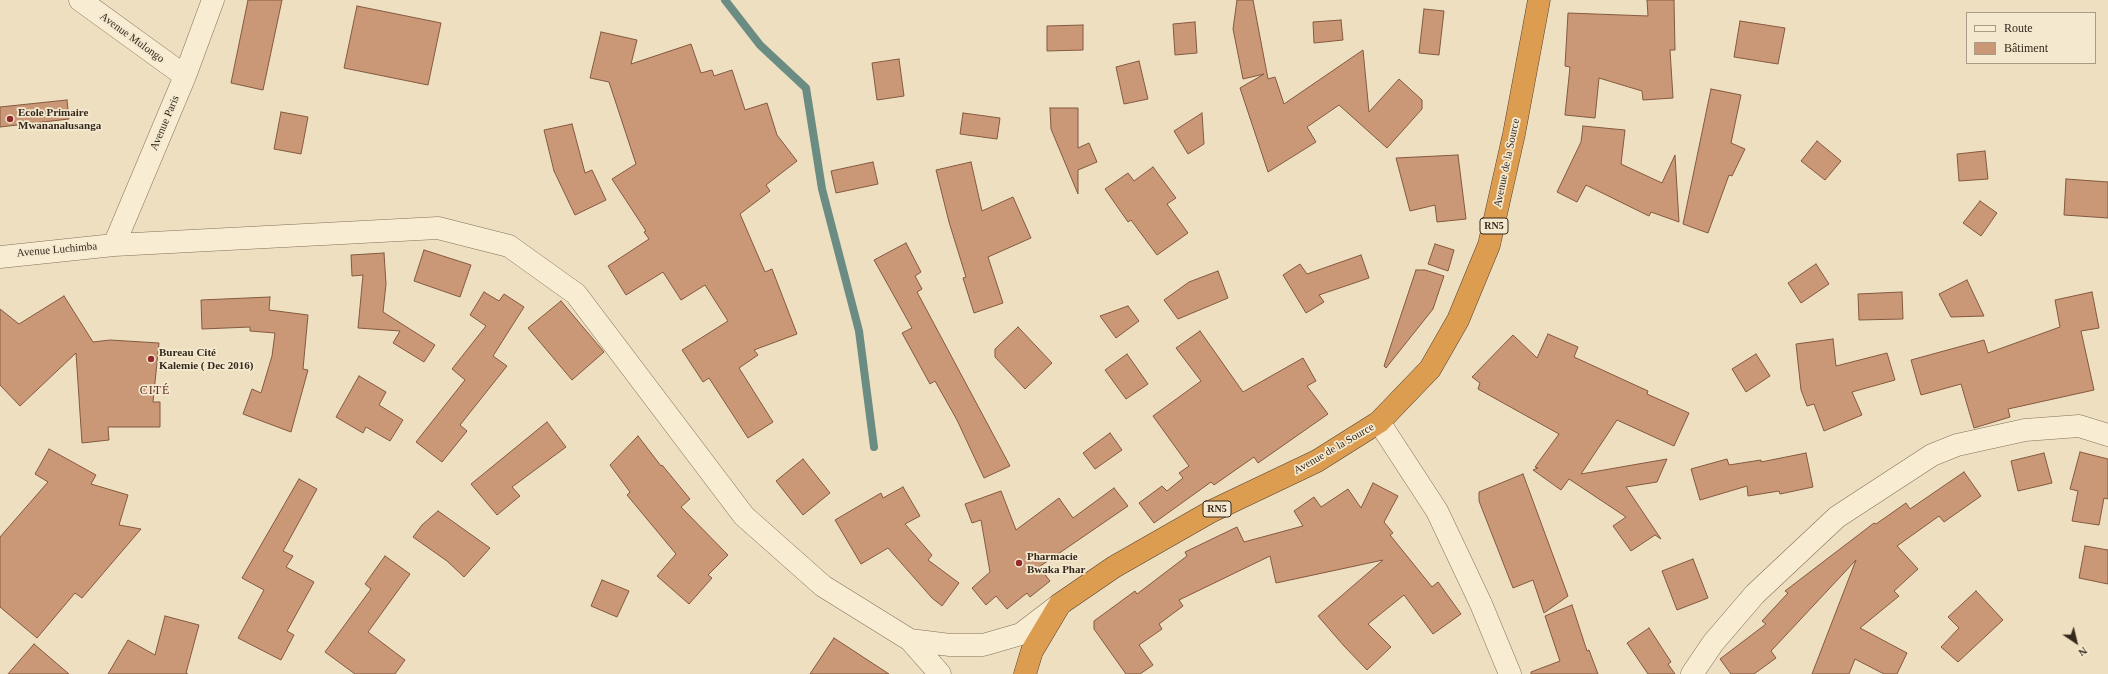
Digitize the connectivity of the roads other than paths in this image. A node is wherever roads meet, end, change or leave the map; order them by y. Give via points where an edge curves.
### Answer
1 (80, 0) edge
2 (213, 0) edge
3 (1539, 0) edge
4 (185, 76) junction
5 (114, 245) junction
6 (0, 257) edge
7 (1379, 422) junction
8 (2108, 435) edge
9 (1060, 604) junction
10 (910, 640) junction
11 (940, 674) edge
12 (1024, 674) edge
13 (1510, 674) edge
14 (1692, 674) edge

1 - 4 street, Avenue Mulongo
2 - 4 street, Avenue Paris
3 - 7 highway, Avenue de la Source / RN5 via 1514,134 1489,245 1458,320 1430,369
4 - 5 street, Avenue Paris
5 - 6 street, Avenue Luchimba
5 - 10 street, Avenue Luchimba via 438,228 509,246 576,294 744,516 823,586
7 - 9 highway, Avenue de la Source / RN5 via 1317,461 1212,511 1114,566
7 - 13 street via 1437,511 1481,604
8 - 14 street via 2079,426 2026,430 1957,445 1932,455 1837,517 1755,594 1713,643
9 - 10 street via 1022,634 983,645 950,645
9 - 12 highway, Avenue de la Source / RN5 via 1032,651
10 - 11 street

